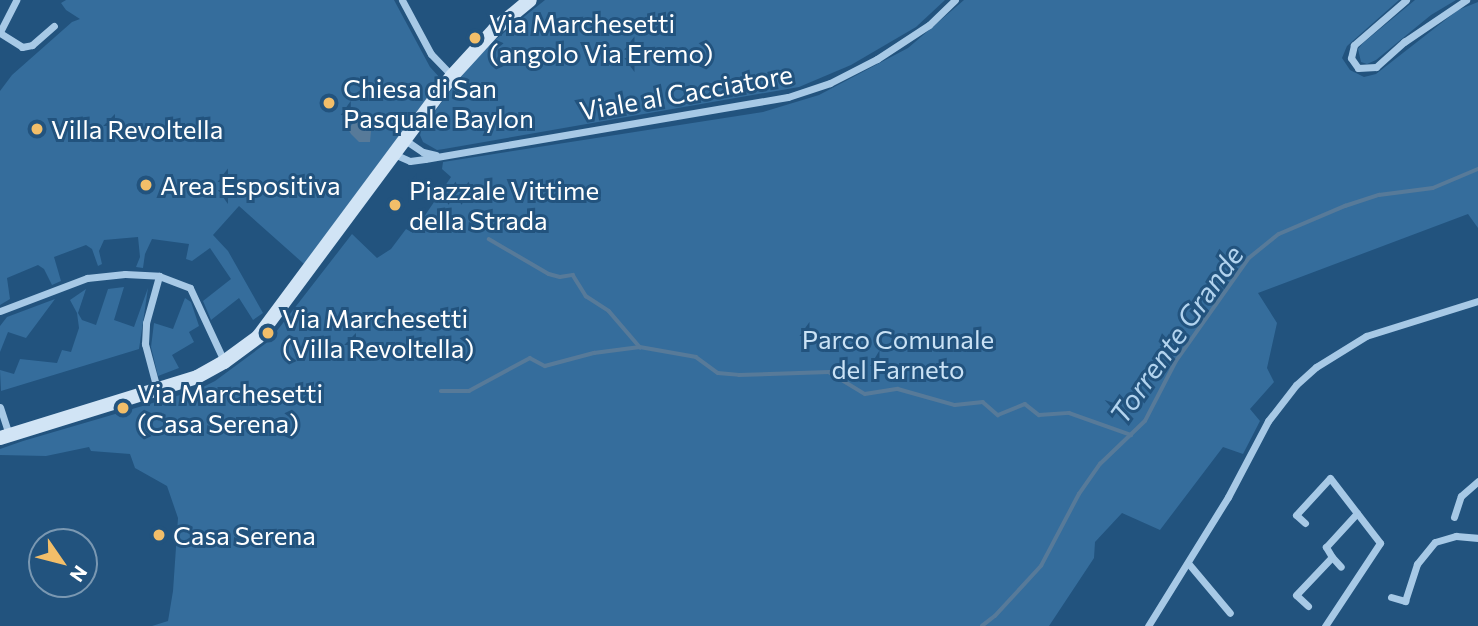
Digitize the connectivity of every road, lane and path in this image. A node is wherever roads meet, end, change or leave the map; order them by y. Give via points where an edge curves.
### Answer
1 (16, 0) edge
2 (402, 0) edge
3 (530, 0) edge
4 (955, 0) edge
5 (1406, 0) edge
6 (1466, 0) edge
7 (54, 26) dead end
8 (0, 33) edge
9 (452, 76) junction
10 (405, 140) junction
11 (394, 154) junction
12 (440, 156) junction
13 (159, 276) junction
14 (1478, 301) edge
15 (2, 312) edge
16 (224, 362) junction
17 (157, 389) junction
18 (0, 407) edge
19 (4, 436) edge
20 (1478, 481) edge
21 (1357, 513) junction
22 (1454, 517) dead end
23 (1305, 523) dead end
24 (1478, 538) edge
25 (1332, 557) junction
26 (1188, 564) junction
27 (1342, 567) dead end
28 (1391, 597) dead end
29 (1308, 606) dead end
30 (1230, 613) dead end
31 (1148, 626) edge
32 (1325, 626) edge

1 - 8 street
2 - 9 street via 430,54
3 - 9 main road via 487,37
4 - 12 street, Viale al Cacciatore via 929,25 877,59 830,83 788,97
5 - 6 street via 1354,45 1351,58 1358,68 1376,67
7 - 8 street via 32,45 22,47
9 - 10 main road
10 - 11 main road
10 - 12 street
11 - 12 street via 410,161
11 - 16 main road via 267,327
13 - 15 street via 87,278
13 - 16 street via 190,288
13 - 17 street via 145,344
14 - 26 street via 1366,336 1296,385 1268,421
16 - 17 main road via 197,377
17 - 19 main road
18 - 19 street
20 - 22 street via 1461,496
21 - 23 street via 1330,478 1296,515
21 - 25 street via 1326,547
21 - 32 street via 1380,543
24 - 28 street via 1456,536 1434,542 1417,564 1405,601
25 - 27 street
25 - 29 street via 1296,594
26 - 30 street
26 - 31 street

